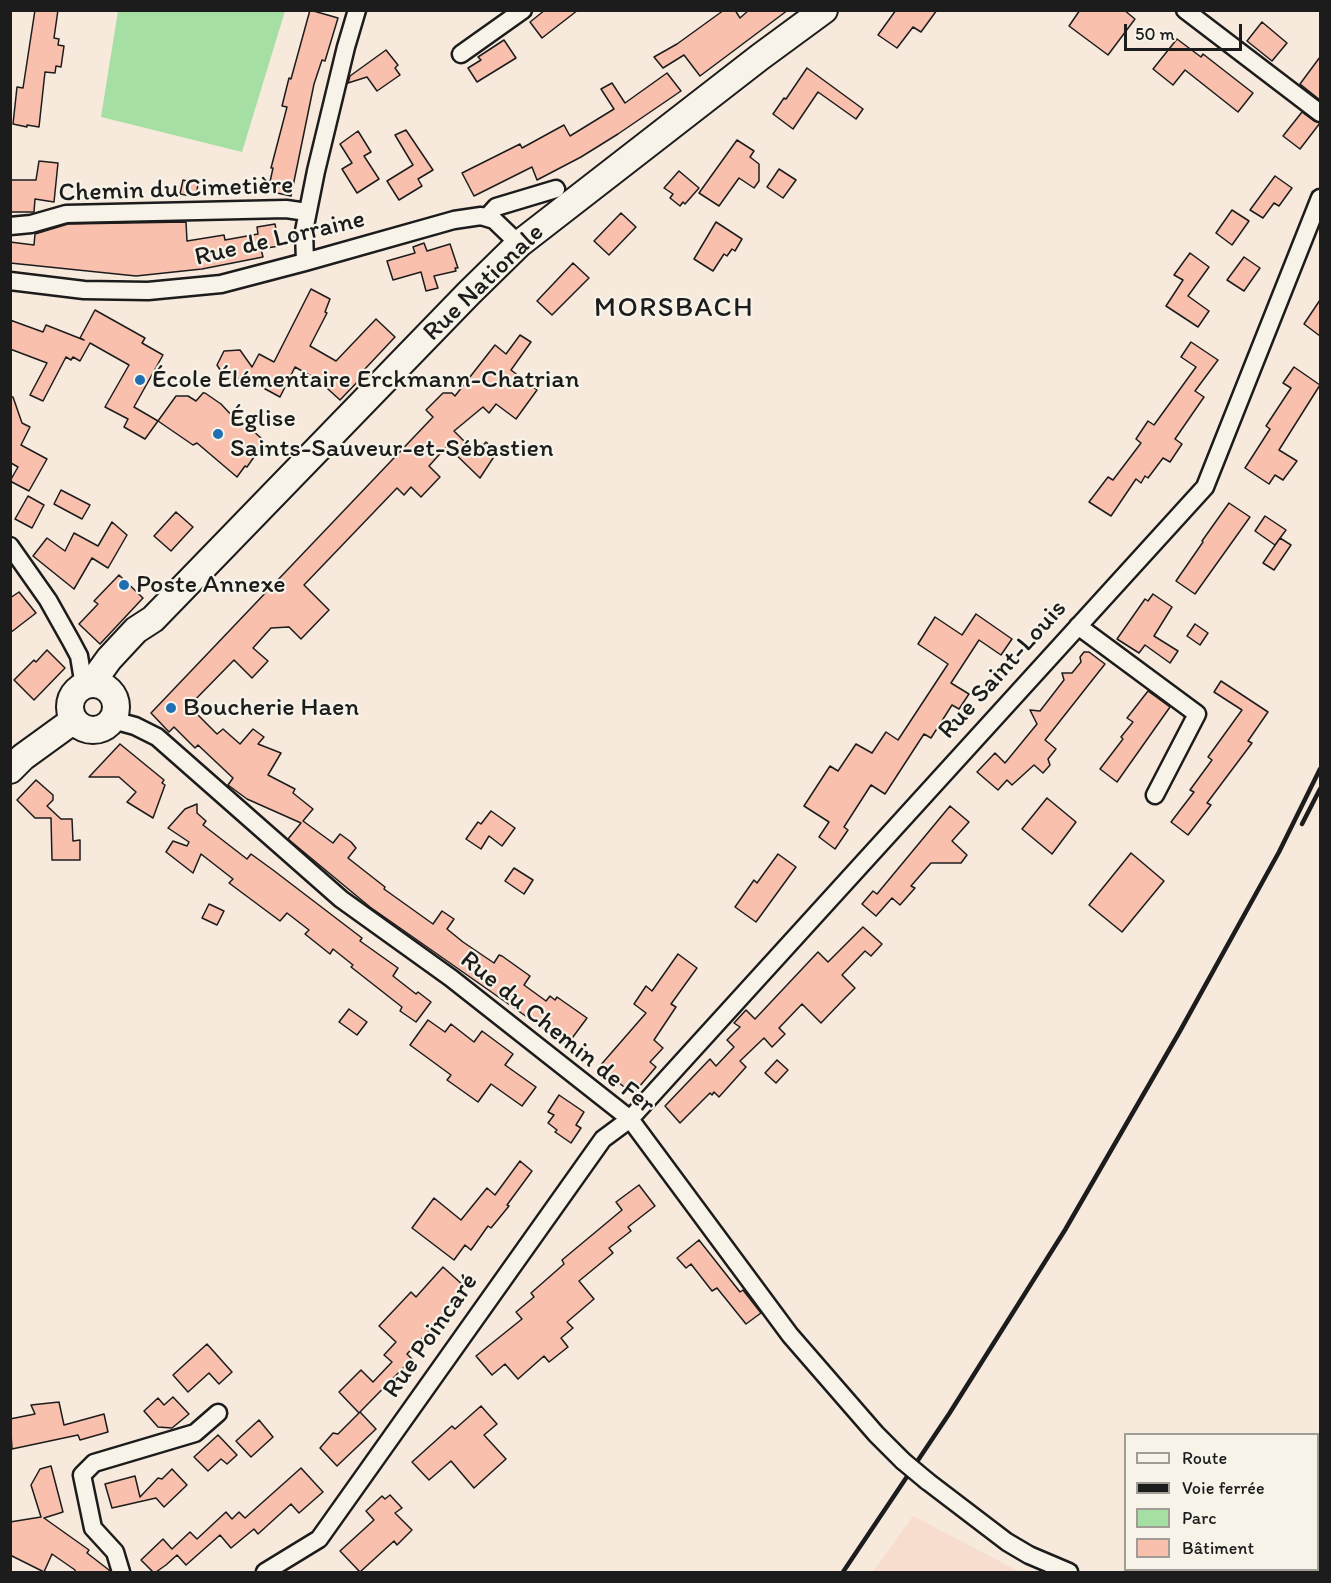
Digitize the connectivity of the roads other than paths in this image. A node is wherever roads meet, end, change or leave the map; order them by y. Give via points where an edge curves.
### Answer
1 (357, 10) edge
2 (523, 10) edge
3 (824, 10) edge
4 (1185, 10) edge
5 (460, 54) dead end
6 (1320, 113) edge
7 (556, 189) dead end
8 (1320, 198) edge
9 (307, 213) junction
10 (487, 218) junction
11 (10, 226) edge
12 (519, 244) junction
13 (305, 262) junction
14 (10, 281) edge
15 (10, 546) edge
16 (153, 620) junction
17 (1078, 626) junction
18 (79, 656) junction
19 (109, 659) junction
20 (95, 687) junction
21 (74, 720) junction
22 (113, 720) junction
23 (10, 770) edge
24 (1155, 795) dead end
25 (630, 1119) junction
26 (218, 1413) dead end
27 (121, 1572) edge
28 (265, 1572) edge
29 (1070, 1572) edge

1 - 9 street
2 - 5 street
3 - 12 main road, Rue Nationale
4 - 6 street
7 - 10 street, Rue de Lorraine via 496,207
8 - 17 street, Rue Saint-Louis via 1205,487
9 - 11 street, Chemin du Cimetière via 286,209 66,214
9 - 13 street
10 - 12 street
10 - 13 street, Rue de Lorraine via 454,220
12 - 16 main road, Rue Nationale
13 - 14 street, Rue de Lorraine via 221,284 148,291 84,290
15 - 18 street via 48,600
16 - 19 main road, Rue Nationale via 136,630
16 - 20 main road, Rue Nationale via 147,636 125,664
17 - 24 street via 1197,714
17 - 25 street, Rue Saint-Louis
18 - 19 street via 97,661
18 - 20 street
19 - 20 main road, Rue Nationale
20 - 21 main road via 78,689 70,707
20 - 22 main road via 117,706
21 - 22 main road via 93,731
21 - 23 main road
22 - 25 street, Rue du Chemin de Fer via 157,737 341,899 452,978
25 - 28 street, Rue Poincaré via 603,1139 319,1539
25 - 29 street, Rue du Chemin de Fer, bridge via 790,1335 876,1434 927,1481 1007,1542
26 - 27 street via 195,1433 94,1463 82,1475 93,1528 115,1552

